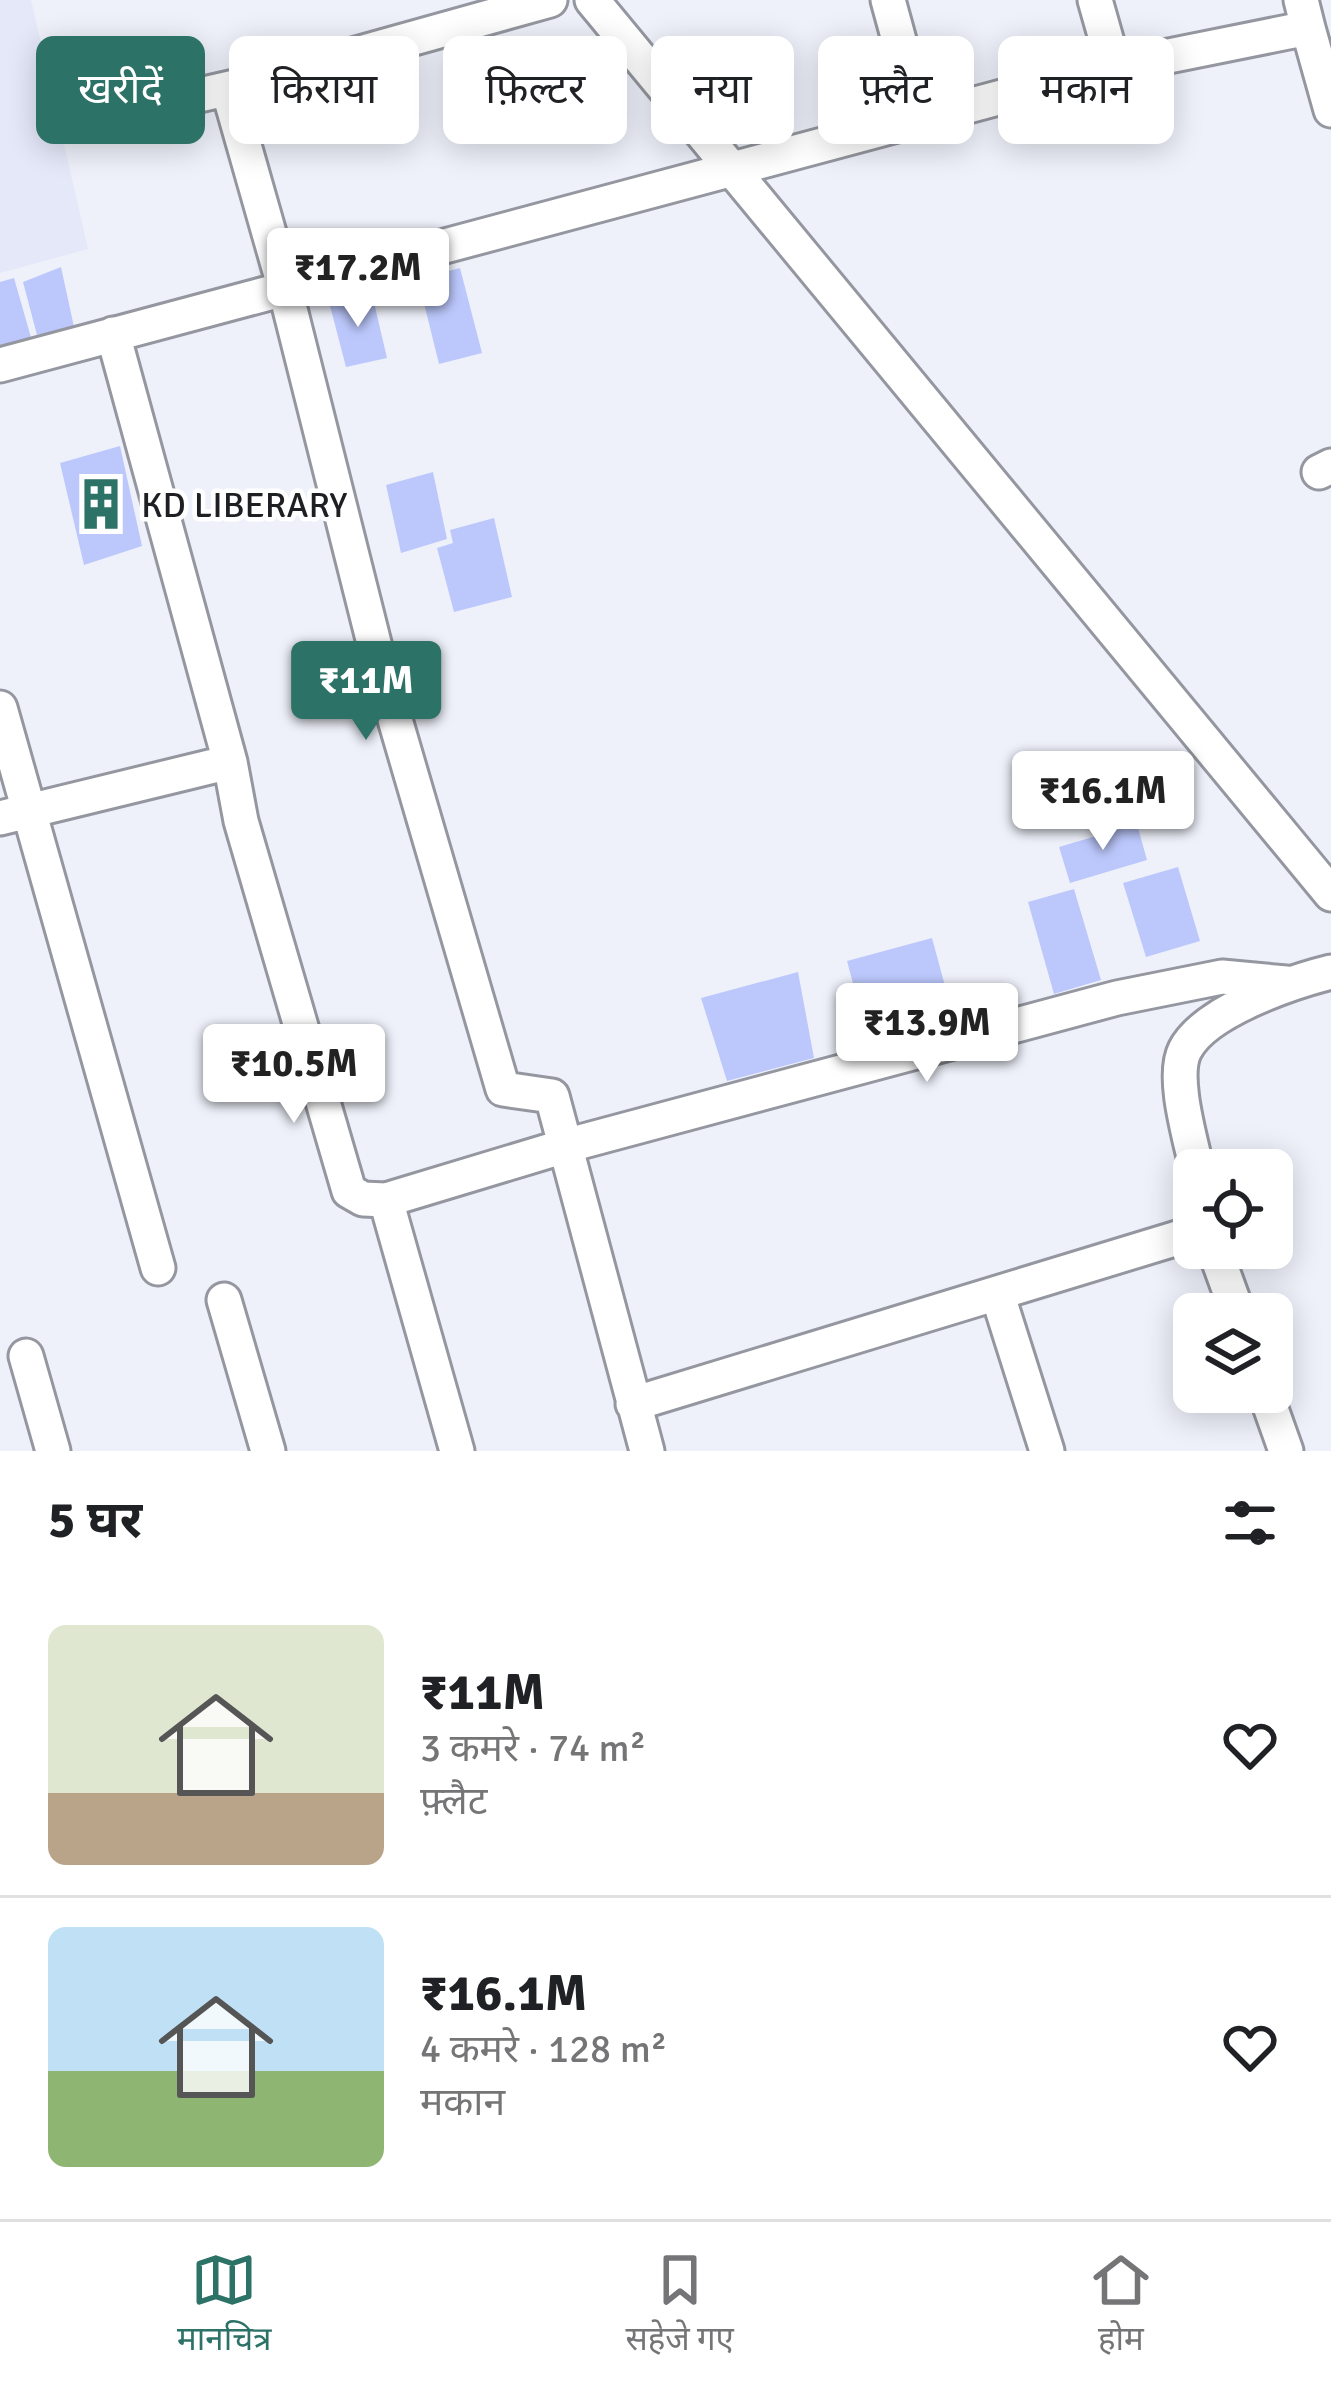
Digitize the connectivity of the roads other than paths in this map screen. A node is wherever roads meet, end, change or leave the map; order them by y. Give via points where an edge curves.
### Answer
1 (550, 0) edge
2 (592, 0) edge
3 (888, 0) edge
4 (1095, 0) edge
5 (1304, 14) edge
6 (898, 36) edge
7 (1105, 36) edge
8 (1174, 50) edge
9 (228, 89) junction
10 (205, 94) edge
11 (1331, 110) edge
12 (820, 144) edge
13 (731, 168) junction
14 (285, 289) junction
15 (113, 334) junction
16 (0, 365) edge
17 (0, 708) edge
18 (230, 761) junction
19 (14, 815) edge
20 (1331, 894) edge
21 (1331, 972) edge
22 (1286, 983) junction
23 (565, 1146) junction
24 (1192, 1149) edge
25 (386, 1200) junction
26 (1173, 1240) edge
27 (158, 1268) dead end
28 (998, 1296) junction
29 (224, 1300) dead end
30 (26, 1356) dead end
31 (633, 1404) junction
32 (1272, 1413) edge
33 (52, 1451) edge
34 (268, 1451) edge
35 (457, 1451) edge
36 (647, 1451) edge
37 (1047, 1451) edge
38 (1286, 1451) edge

1 - 9 street
2 - 13 street
3 - 6 street
4 - 7 street
5 - 8 street
5 - 11 street
9 - 10 street
9 - 14 street
12 - 13 street
13 - 14 street
13 - 20 street
14 - 15 street
14 - 23 street via 382,675 503,1088 552,1096
15 - 16 street
15 - 18 street
17 - 19 street
18 - 19 street
18 - 25 street via 349,1191
19 - 27 street
21 - 22 street
22 - 23 street via 1222,977 1117,998
22 - 24 street via 1203,1028 1183,1052
23 - 25 street
23 - 31 street
25 - 35 street
26 - 28 street
28 - 31 street
28 - 37 street
29 - 34 street
30 - 33 street
31 - 36 street
32 - 38 street

